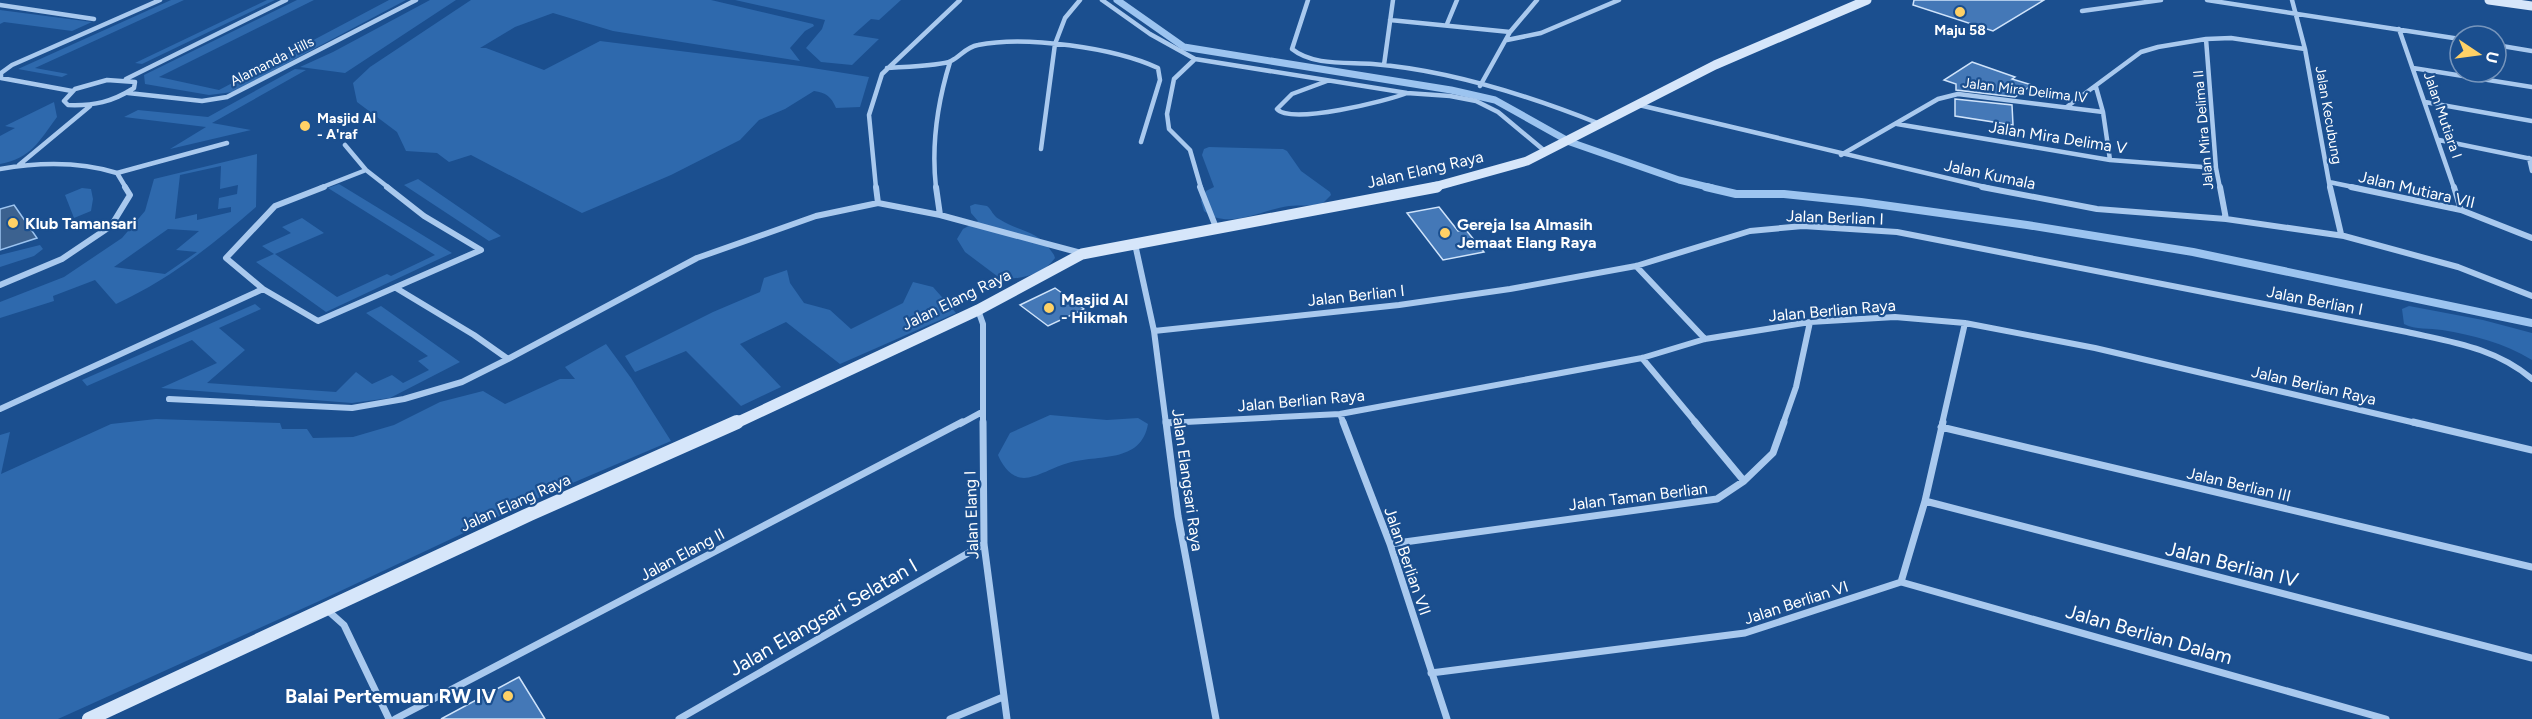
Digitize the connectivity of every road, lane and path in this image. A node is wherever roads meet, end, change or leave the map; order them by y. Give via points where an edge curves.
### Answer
1 (160, 0) edge
2 (286, 0) edge
3 (417, 0) edge
4 (960, 0) edge
5 (1080, 0) edge
6 (1102, 0) edge
7 (1308, 0) edge
8 (1393, 0) edge
9 (1457, 0) edge
10 (1537, 0) edge
11 (1619, 0) edge
12 (1867, 0) edge
13 (2161, 0) edge
14 (2206, 0) edge
15 (2292, 0) edge
16 (2490, 0) edge
17 (0, 5) edge
18 (2532, 6) edge
19 (2082, 11) dead end
20 (2295, 12) junction
21 (94, 19) dead end
22 (1390, 20) junction
23 (1447, 24) junction
24 (2399, 29) junction
25 (1510, 32) junction
26 (2448, 37) edge
27 (2206, 39) junction
28 (1507, 40) junction
29 (1055, 44) junction
30 (2508, 47) edge
31 (2305, 49) junction
32 (2532, 51) edge
33 (1195, 58) junction
34 (950, 62) junction
35 (1384, 65) junction
36 (887, 68) junction
37 (2413, 68) junction
38 (126, 79) junction
39 (1330, 80) junction
40 (1480, 86) junction
41 (2096, 87) junction
42 (2532, 87) edge
43 (72, 91) junction
44 (128, 93) junction
45 (1407, 93) junction
46 (2425, 102) junction
47 (1639, 105) junction
48 (90, 106) junction
49 (2067, 107) junction
50 (2103, 112) junction
51 (2532, 121) edge
52 (1600, 124) junction
53 (1897, 124) junction
54 (2439, 140) junction
55 (1141, 142) dead end
56 (227, 143) dead end
57 (345, 145) dead end
58 (1041, 149) dead end
59 (1546, 153) junction
60 (1840, 156) junction
61 (2530, 159) edge
62 (2110, 160) junction
63 (19, 165) junction
64 (2216, 168) junction
65 (0, 169) edge
66 (366, 170) junction
67 (2532, 171) edge
68 (117, 173) junction
69 (2329, 182) junction
70 (878, 203) junction
71 (2461, 210) junction
72 (940, 214) junction
73 (2226, 219) junction
74 (1217, 231) junction
75 (2341, 234) junction
76 (2532, 238) edge
77 (1135, 244) junction
78 (1082, 254) junction
79 (1636, 266) junction
80 (0, 285) edge
81 (396, 288) junction
82 (263, 289) junction
83 (2532, 297) edge
84 (978, 310) junction
85 (1810, 322) junction
86 (1965, 323) junction
87 (1154, 331) junction
88 (1704, 339) junction
89 (1642, 358) junction
90 (508, 359) junction
91 (2532, 379) edge
92 (169, 399) dead end
93 (0, 409) edge
94 (982, 412) junction
95 (1340, 414) junction
96 (1166, 423) junction
97 (1941, 427) junction
98 (2532, 450) edge
99 (1744, 481) junction
100 (1925, 501) junction
101 (984, 544) junction
102 (1390, 544) junction
103 (2532, 567) edge
104 (1901, 582) junction
105 (325, 609) junction
106 (2532, 658) edge
107 (1431, 673) junction
108 (1003, 697) junction
109 (89, 719) edge
110 (389, 719) edge
111 (395, 719) edge
112 (679, 719) edge
113 (951, 719) edge
114 (1007, 719) edge
115 (1216, 719) edge
116 (1447, 719) edge
117 (2386, 719) edge

1 - 43 street via 1,73 1,78
2 - 38 street
3 - 44 street, Alamanda Hills via 227,98 202,101
4 - 36 street
5 - 29 street via 1065,18
6 - 33 street via 1150,34
7 - 35 street via 1293,52 1318,59
8 - 22 street
9 - 23 street
10 - 25 street
11 - 28 street via 1541,33
12 - 47 main road, Jalan Elang Raya via 1715,66
13 - 19 street
14 - 20 street
15 - 20 street, Jalan Kecubung
16 - 18 main road
17 - 21 street
20 - 24 street
20 - 31 street, Jalan Kecubung
22 - 23 street
22 - 35 street
23 - 25 street
24 - 26 street
24 - 37 street, Jalan Mutiara I
25 - 28 street
27 - 31 street via 2231,38
27 - 41 street via 2141,52
27 - 64 street, Jalan Mira Delima II
28 - 40 street
29 - 34 street via 980,44 962,50
29 - 55 street via 1137,58 1158,68 1161,80
29 - 58 street
30 - 32 street
31 - 69 street, Jalan Kecubung
33 - 39 street
33 - 74 street via 1174,79 1167,114 1169,129 1190,150
34 - 36 street
34 - 72 street via 933,130
35 - 40 street
36 - 70 street via 869,115
37 - 42 street
37 - 46 street, Jalan Mutiara I
38 - 43 street via 109,79
38 - 44 street via 135,82
39 - 45 street
39 - 45 street via 1287,97 1277,109 1289,115 1352,107
40 - 52 street via 1528,98
41 - 49 street
41 - 50 street
43 - 48 street via 63,101 68,105
44 - 48 street, Alamanda Hills
45 - 59 street via 1450,96 1485,105
46 - 51 street
46 - 54 street, Jalan Mutiara I
47 - 52 main road, Jalan Elang Raya
47 - 60 street, Jalan Kumala
48 - 63 street, Alamanda Hills
49 - 50 street, Jalan Mira Delima IV
49 - 53 street, Jalan Mira Delima IV via 1952,94
50 - 62 street, Jalan Mira Delima IV
52 - 59 main road, Jalan Elang Raya
53 - 60 street, Jalan Mira Delima IV
53 - 62 street, Jalan Mira Delima V
54 - 61 street
54 - 71 street, Jalan Mutiara I
56 - 68 street
57 - 66 street
59 - 74 main road, Jalan Elang Raya via 1440,186
60 - 73 street, Jalan Kumala via 2079,207
61 - 67 street
62 - 64 street, Jalan Mira Delima V
63 - 65 street
63 - 68 street via 60,162 94,165
64 - 73 street, Jalan Mira Delima II
66 - 81 street via 424,216 481,250
66 - 82 street via 274,206 226,258
68 - 80 street via 130,195 111,226 62,259
69 - 71 street, Jalan Mutiara VII
69 - 75 street, Jalan Kecubung
70 - 72 street
70 - 90 street via 816,216 697,258
71 - 76 street, Jalan Mutiara VII
72 - 78 street
73 - 75 street, Jalan Kumala
74 - 77 main road, Jalan Elang Raya
75 - 83 street, Jalan Kumala via 2486,275
77 - 78 main road, Jalan Elang Raya
77 - 87 street, Jalan Elangsari Raya
78 - 84 main road, Jalan Elang Raya
79 - 87 street, Jalan Berlian I via 1399,304
79 - 88 street
79 - 91 street, Jalan Berlian I via 1750,231 1803,226 1897,232 2407,332 2490,353 2511,362
81 - 82 street via 318,321
81 - 90 street
82 - 93 street
84 - 94 street, Jalan Elang I via 983,324
84 - 105 main road, Jalan Elang Raya
85 - 86 street, Jalan Berlian Raya via 1895,316
85 - 88 street, Jalan Berlian Raya
85 - 99 street, Jalan Taman Berlian via 1796,387 1773,453
86 - 97 street
86 - 98 street, Jalan Berlian Raya via 2095,348
87 - 96 street, Jalan Elangsari Raya
88 - 89 street, Jalan Berlian Raya
89 - 95 street, Jalan Berlian Raya
89 - 99 street
90 - 92 street via 462,382 404,399 352,408
94 - 101 street, Jalan Elang I
94 - 111 street, Jalan Elang II
95 - 96 street, Jalan Berlian Raya
95 - 102 street, Jalan Berlian VII
96 - 115 street, Jalan Elangsari Raya via 1178,516
97 - 100 street
97 - 103 street, Jalan Berlian III
99 - 102 street, Jalan Taman Berlian via 1717,499
100 - 104 street
100 - 106 street, Jalan Berlian IV
101 - 108 street, Jalan Elang I
101 - 112 street, Jalan Elangsari Selatan I
102 - 107 street, Jalan Berlian VII
104 - 107 street, Jalan Berlian VI via 1745,633
104 - 117 street, Jalan Berlian Dalam
105 - 109 main road, Jalan Elang Raya
105 - 110 street via 344,625
107 - 116 street, Jalan Berlian VII
108 - 113 street
108 - 114 street, Jalan Elang I

